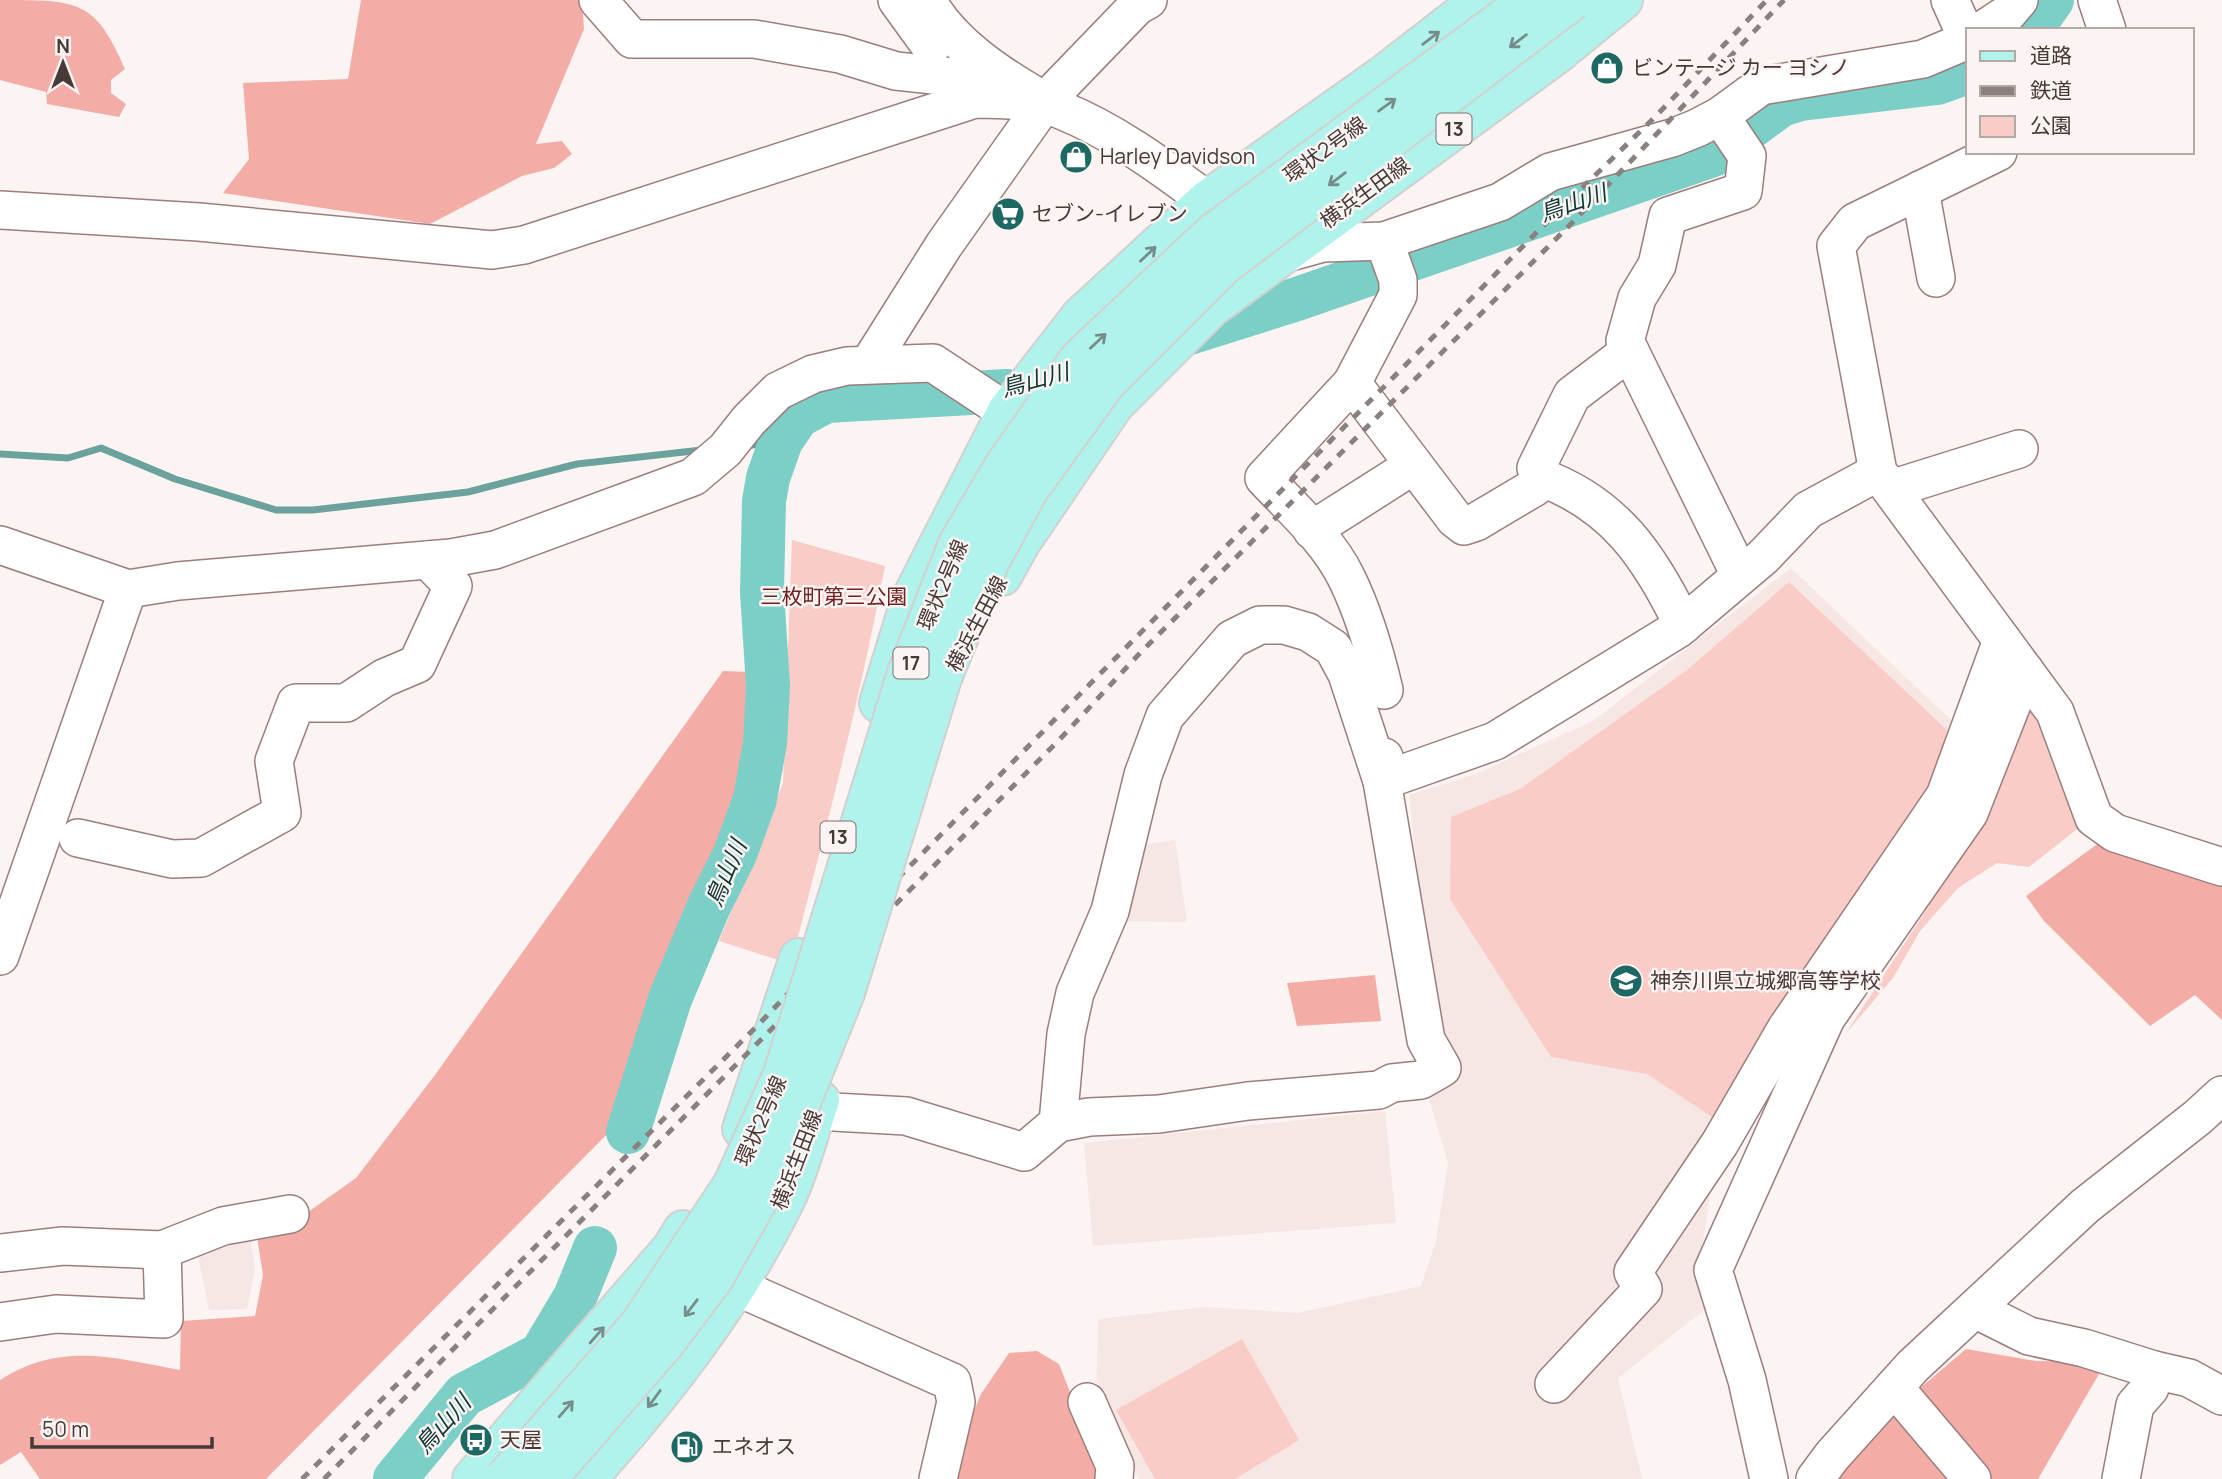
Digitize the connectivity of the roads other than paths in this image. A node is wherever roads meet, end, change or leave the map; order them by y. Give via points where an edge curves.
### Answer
1 (598, 0) edge
2 (897, 0) edge
3 (927, 0) edge
4 (1148, 0) edge
5 (1480, 0) edge
6 (1530, 0) edge
7 (1573, 0) edge
8 (1623, 0) edge
9 (1950, 0) edge
10 (2020, 0) edge
11 (2097, 0) edge
12 (1986, 28) edge
13 (2105, 28) edge
14 (1966, 36) edge
15 (1966, 41) edge
16 (963, 88) junction
17 (1051, 107) junction
18 (1720, 116) junction
19 (1994, 154) edge
20 (1920, 190) junction
21 (1207, 200) junction
22 (0, 210) edge
23 (1384, 240) junction
24 (1282, 254) junction
25 (1936, 278) dead end
26 (1630, 351) junction
27 (869, 364) junction
28 (1352, 383) junction
29 (1007, 411) junction
30 (2020, 449) dead end
31 (1075, 461) junction
32 (1414, 466) junction
33 (1540, 477) junction
34 (1885, 480) junction
35 (1312, 530) junction
36 (0, 545) edge
37 (428, 561) junction
38 (1740, 575) junction
39 (128, 589) junction
40 (1683, 625) junction
41 (2002, 640) junction
42 (2025, 671) junction
43 (1382, 781) junction
44 (78, 838) dead end
45 (2222, 867) edge
46 (0, 956) edge
47 (2222, 1095) edge
48 (816, 1111) junction
49 (1058, 1123) junction
50 (289, 1214) dead end
51 (162, 1250) junction
52 (0, 1253) edge
53 (737, 1287) junction
54 (1975, 1309) junction
55 (0, 1322) edge
56 (2154, 1370) junction
57 (1555, 1384) dead end
58 (1894, 1387) junction
59 (2222, 1396) edge
60 (1087, 1402) dead end
61 (472, 1479) edge
62 (505, 1479) edge
63 (547, 1479) edge
64 (587, 1479) edge
65 (938, 1479) edge
66 (1114, 1479) edge
67 (1769, 1479) edge
68 (1815, 1479) edge
69 (1972, 1479) edge
70 (2121, 1479) edge

1 - 16 street via 632,39 754,39 840,54
2 - 16 street
3 - 17 street via 938,20 1003,77
4 - 17 street via 1056,90
21 -> 5 main road, 13
62 -> 6 main road, 環状2号線 / 17, bridge via 640,1324 733,1184 783,1074 906,676 958,544 1004,466 1079,359 1212,234
7 -> 63 main road, 環状2号線 / 17, bridge via 1223,266 1106,383 1028,491 989,563 942,678 845,993 771,1177 714,1278 657,1353
8 - 24 main road, 横浜生田線 / 13 via 1558,54
9 - 14 street
10 - 12 street
11 - 13 street
15 - 18 street via 1923,59 1761,86
16 - 17 street
16 - 22 street via 534,242 492,250 175,220
17 - 21 street via 1124,142
17 - 27 street via 944,245
18 - 23 street via 1672,138 1550,172 1500,202
18 - 26 street via 1747,156 1743,191 1668,216 1657,265 1637,298 1631,319 1625,341
19 - 20 street
20 - 25 street
20 - 34 street via 1856,222 1836,246
21 - 24 street
29 -> 21 main road, 13 via 1081,316
23 - 24 street via 1323,243
23 - 28 street via 1398,280 1398,295
24 - 31 main road, 横浜生田線 / 13 via 1212,307 1114,404
26 - 33 street via 1572,395 1536,468
26 - 38 street
27 - 29 street via 933,363
27 - 37 street via 813,374 778,391 725,450 693,477 495,550
28 - 32 street
28 - 35 street via 1264,478
29 - 31 street
61 -> 29 main road, 13 via 673,1248 737,1141 911,598
30 - 34 street
31 - 48 main road, 横浜生田線 / 13 via 1021,542 954,662 920,759 850,1016
32 - 33 street via 1464,526 1535,487
32 - 35 street
33 - 40 street via 1559,484 1606,516 1636,544 1657,573
34 - 38 street via 1808,510
34 - 41 street
35 - 43 street via 1346,576 1373,644 1385,705
36 - 39 street
37 - 39 street
37 - 44 street via 453,586 417,664 384,678 346,703 296,703 274,761 282,813 201,858 172,859
38 - 40 street
39 - 46 street
40 - 43 street via 1496,741
41 - 42 street
41 - 57 street via 1945,796 1786,1029 1720,1143 1633,1272 1643,1289
42 - 45 street via 2055,712 2094,818 2115,833
42 - 67 street via 1969,813 1826,1017 1713,1270 1747,1380
43 - 49 street via 1426,1040 1442,1068 1421,1080 1392,1083 1379,1090
43 - 49 street via 1347,674 1332,648 1308,632 1284,625 1260,625 1232,639 1165,716 1143,775 1110,911 1072,1006
47 - 54 street via 2085,1206
48 - 49 street via 906,1116 1024,1152
48 - 53 main road, 横浜生田線 / 13 via 788,1194
50 - 51 street via 223,1226
51 - 52 street via 63,1246
51 - 55 street via 164,1319 56,1314
53 -> 64 main road, 横浜生田線 / 13 via 636,1424
53 - 65 street via 953,1382 956,1402
54 - 56 street via 2029,1336
54 - 58 street
56 - 59 street via 2189,1378
56 - 70 street via 2150,1388 2135,1405
58 - 68 street
58 - 69 street
60 - 66 street via 1115,1466

